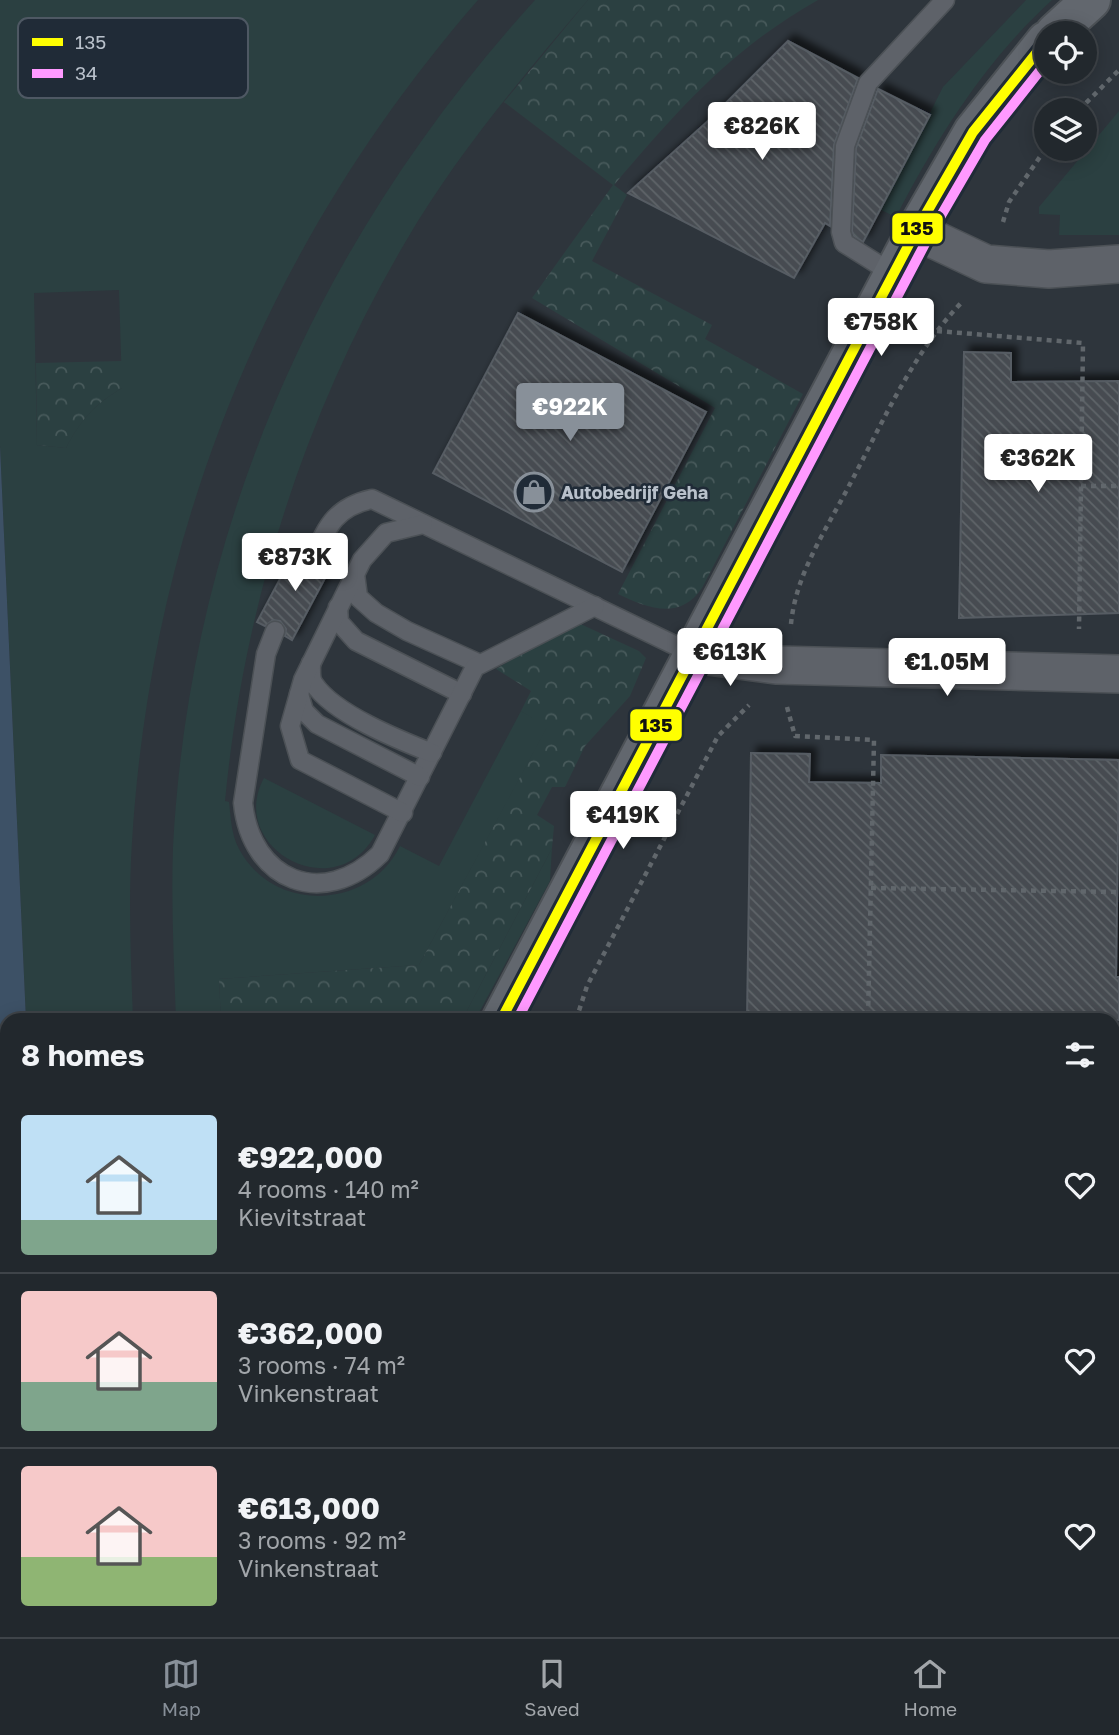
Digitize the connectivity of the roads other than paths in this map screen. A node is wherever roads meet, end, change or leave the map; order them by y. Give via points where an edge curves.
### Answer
1 (945, 0) edge
2 (1091, 0) edge
3 (1068, 21) edge
4 (1034, 56) edge
5 (916, 231) junction
6 (1119, 264) edge
7 (892, 273) junction
8 (423, 524) junction
9 (314, 555) dead end
10 (355, 574) junction
11 (595, 606) junction
12 (338, 607) junction
13 (275, 631) dead end
14 (693, 654) junction
15 (311, 663) junction
16 (480, 664) junction
17 (1119, 674) edge
18 (299, 694) junction
19 (462, 694) junction
20 (432, 753) junction
21 (420, 778) junction
22 (403, 813) junction
23 (505, 1013) edge

1 - 7 lane via 868,83 845,146 844,243
2 - 3 main road
4 - 5 main road via 973,132
5 - 6 street via 986,264 1049,269
5 - 7 main road
7 - 14 main road
8 - 9 lane via 372,499 352,504 329,524
8 - 10 lane via 386,533
8 - 11 lane
10 - 12 lane
10 - 16 lane via 358,597 376,613
11 - 14 lane
11 - 16 lane
12 - 15 lane
12 - 19 lane via 340,622 356,641
13 - 22 lane via 266,654 243,803 245,827 260,855 285,874 305,881 326,883 346,878 365,869 380,854
14 - 17 street via 776,665
14 - 23 main road
15 - 18 lane
15 - 20 lane via 312,683 330,700
16 - 19 lane
18 - 21 lane via 304,711 317,724
18 - 22 lane via 290,726 300,761
19 - 20 lane
20 - 21 lane
21 - 22 lane

